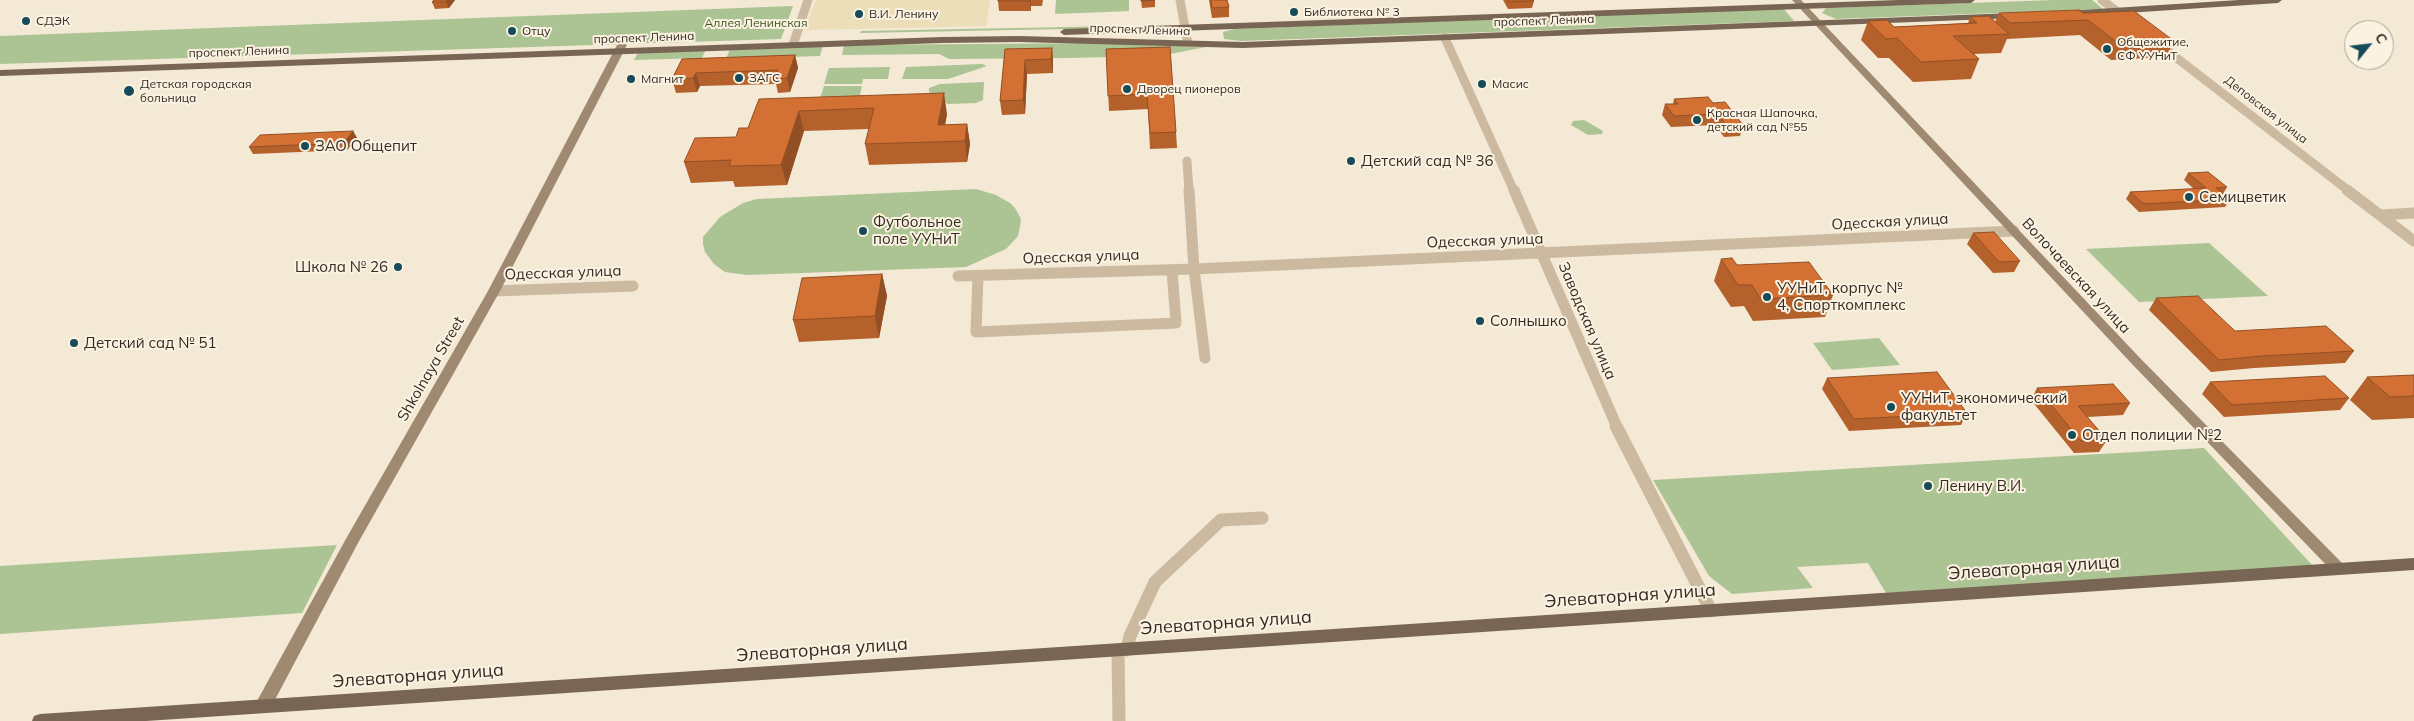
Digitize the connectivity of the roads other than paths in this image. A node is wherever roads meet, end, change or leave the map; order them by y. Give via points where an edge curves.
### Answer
1 (808, 0) edge
2 (1180, 0) edge
3 (1971, 0) edge
4 (2102, 0) edge
5 (2278, 0) edge
6 (1799, 3) edge
7 (2117, 12) junction
8 (2056, 14) edge
9 (2027, 15) edge
10 (1818, 23) junction
11 (2133, 24) edge
12 (1185, 29) junction
13 (2146, 34) edge
14 (1445, 38) junction
15 (794, 42) junction
16 (1188, 44) junction
17 (620, 48) junction
18 (0, 68) edge
19 (0, 73) edge
20 (1187, 162) dead end
21 (2414, 213) edge
22 (2381, 215) junction
23 (2014, 231) junction
24 (2414, 241) edge
25 (1543, 254) junction
26 (1194, 269) junction
27 (1172, 270) junction
28 (958, 276) dead end
29 (978, 276) junction
30 (633, 286) dead end
31 (494, 290) junction
32 (1205, 358) dead end
33 (1262, 518) dead end
34 (2414, 564) edge
35 (2338, 568) junction
36 (1711, 611) junction
37 (1122, 650) junction
38 (263, 706) junction
39 (40, 721) edge
40 (1119, 721) edge

1 - 15 street
2 - 12 street
3 - 6 main road, проспект Ленина
4 - 7 street
5 - 7 main road
6 - 10 street, Волочаевская улица
6 - 12 main road, проспект Ленина
7 - 8 main road
7 - 11 street
9 - 10 main road, проспект Ленина
10 - 14 main road, проспект Ленина
10 - 23 street, Волочаевская улица
12 - 15 main road, проспект Ленина
12 - 16 street
13 - 22 street, Деповская улица
14 - 16 main road, проспект Ленина
14 - 25 street, Заводская улица
15 - 16 main road, проспект Ленина via 1019,38
15 - 17 main road, проспект Ленина
17 - 18 main road, проспект Ленина
17 - 19 main road, проспект Ленина
17 - 31 street, Shkolnaya Street
20 - 26 street
21 - 22 street
22 - 24 street, Деповская улица
23 - 25 street, Одесская улица
23 - 35 street, Волочаевская улица
25 - 26 street, Одесская улица
25 - 36 street, Заводская улица via 1618,431
26 - 27 street, Одесская улица
26 - 32 street
27 - 29 street, Одесская улица
27 - 29 street via 1176,323 976,332
28 - 29 street, Одесская улица
30 - 31 street, Одесская улица
31 - 38 street, Shkolnaya Street
33 - 37 street via 1220,520 1155,582
34 - 35 main road, Элеваторная улица
35 - 36 main road, Элеваторная улица
36 - 37 main road, Элеваторная улица
37 - 38 main road, Элеваторная улица
37 - 40 street
38 - 39 main road, Элеваторная улица

